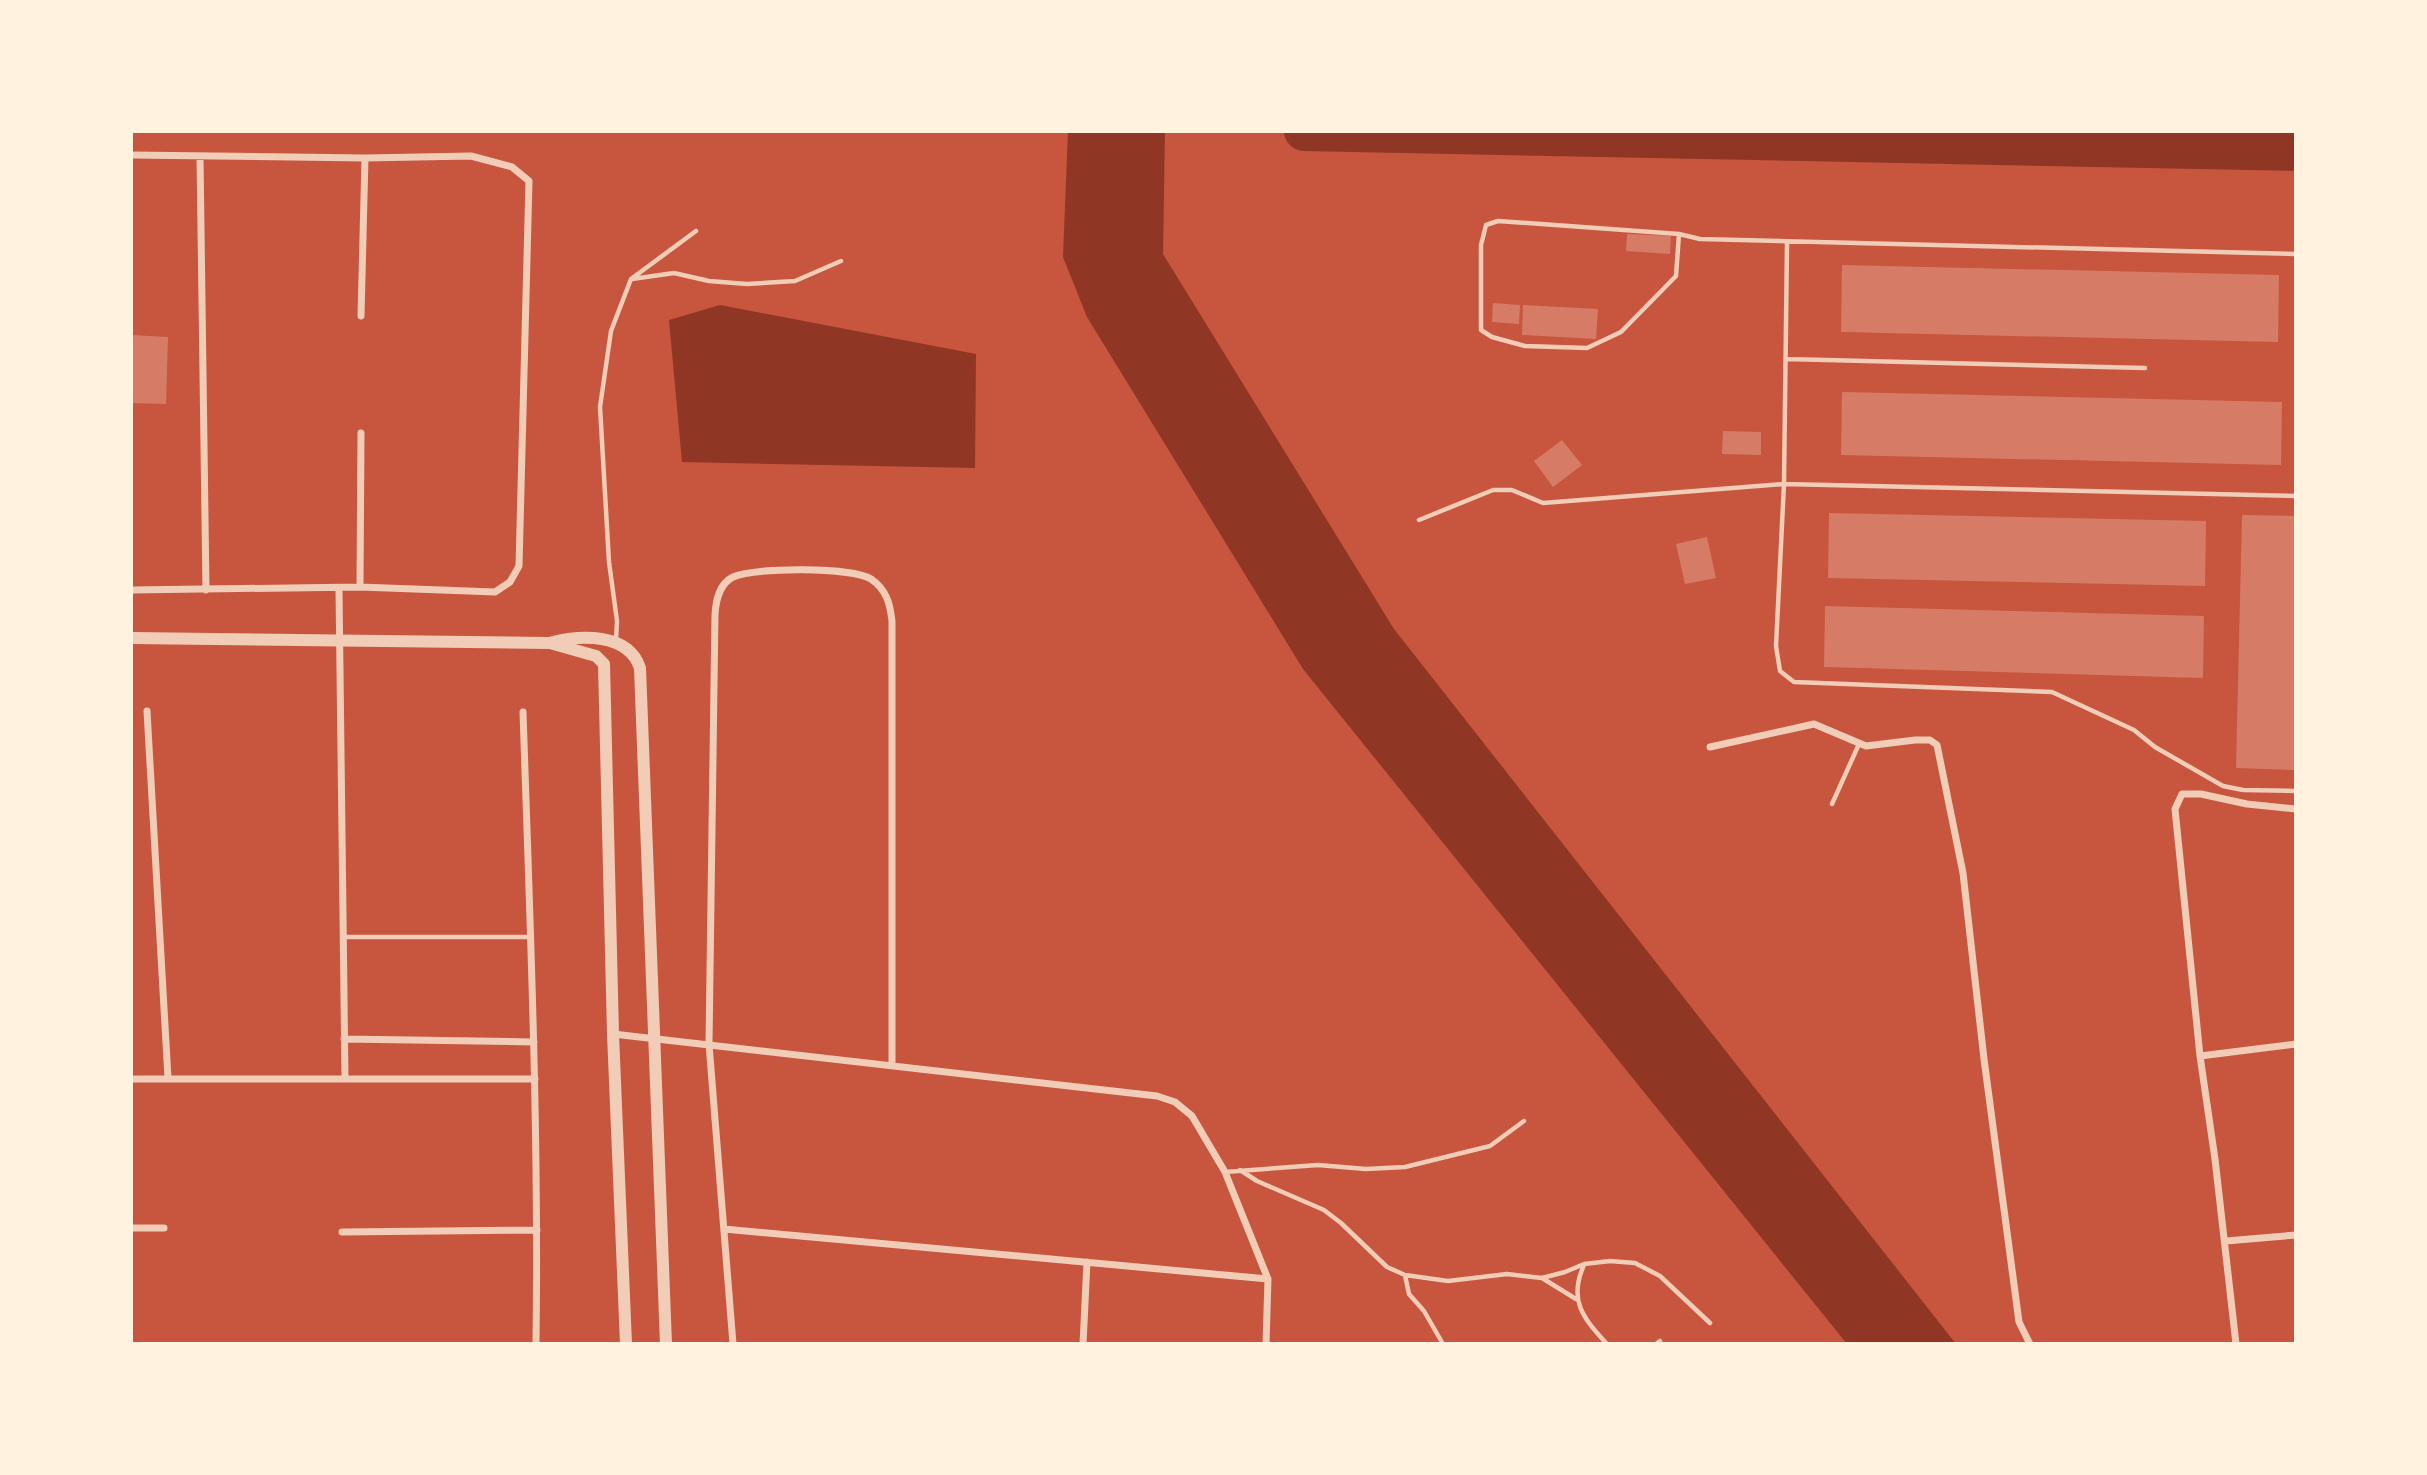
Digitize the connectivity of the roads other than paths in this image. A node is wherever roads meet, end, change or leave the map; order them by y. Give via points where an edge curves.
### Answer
1 (131, 155) edge
2 (200, 156) junction
3 (365, 158) junction
4 (696, 231) dead end
5 (1679, 234) junction
6 (1787, 243) junction
7 (2296, 254) edge
8 (841, 261) dead end
9 (631, 279) junction
10 (361, 316) dead end
11 (1786, 359) junction
12 (2145, 368) dead end
13 (360, 433) dead end
14 (1784, 484) junction
15 (2296, 496) edge
16 (1419, 520) dead end
17 (359, 587) junction
18 (339, 589) junction
19 (131, 590) edge
20 (206, 590) junction
21 (131, 638) edge
22 (340, 641) junction
23 (616, 642) junction
24 (549, 643) junction
25 (147, 711) dead end
26 (523, 712) dead end
27 (1859, 744) junction
28 (1710, 747) dead end
29 (2296, 792) edge
30 (1832, 804) dead end
31 (2296, 809) edge
32 (343, 937) junction
33 (530, 937) junction
34 (613, 1034) junction
35 (653, 1038) junction
36 (344, 1039) junction
37 (534, 1042) junction
38 (709, 1044) junction
39 (2296, 1044) edge
40 (2200, 1056) junction
41 (892, 1064) junction
42 (168, 1078) junction
43 (345, 1078) junction
44 (131, 1079) edge
45 (535, 1079) junction
46 (1524, 1121) dead end
47 (1240, 1170) junction
48 (1224, 1172) junction
49 (131, 1227) edge
50 (164, 1228) dead end
51 (724, 1229) junction
52 (537, 1230) junction
53 (342, 1231) dead end
54 (2296, 1236) edge
55 (2225, 1241) junction
56 (1087, 1262) junction
57 (1584, 1264) junction
58 (1405, 1275) junction
59 (1542, 1278) junction
60 (1268, 1279) junction
61 (1576, 1300) junction
62 (1710, 1323) dead end
63 (536, 1344) edge
64 (626, 1344) edge
65 (666, 1344) edge
66 (733, 1344) edge
67 (1083, 1344) edge
68 (1266, 1344) edge
69 (1443, 1344) edge
70 (1607, 1344) edge
71 (2030, 1344) edge
72 (2236, 1344) edge

1 - 2 street
2 - 3 street
2 - 20 street
3 - 10 street
3 - 17 street via 471,156 512,167 528,181 528,195 519,566 510,582 495,592
4 - 9 lane
5 - 5 lane via 1676,276 1621,332 1587,348 1525,346 1480,330 1481,245 1486,225 1541,222
5 - 6 lane
6 - 7 lane
6 - 11 lane
8 - 9 lane via 795,281 747,284 674,273
9 - 23 lane via 611,331 600,407
11 - 12 lane
11 - 14 lane
13 - 17 street
14 - 15 lane
14 - 16 lane via 1543,503 1512,490 1493,490
14 - 29 lane via 1776,646 1780,671 1794,682 2052,692 2134,730 2223,786
17 - 18 street
18 - 20 street
18 - 22 street
19 - 20 street
21 - 22 street
22 - 24 street
22 - 32 street
23 - 24 street via 567,638
23 - 35 street via 628,649 640,668
24 - 34 street via 596,656 604,664
25 - 42 street
26 - 33 street
27 - 28 street via 1814,724
27 - 30 lane
27 - 71 street via 1930,740 1940,752 1963,873 2019,1322
31 - 40 street via 2201,794 2182,794 2175,809
32 - 33 lane
32 - 36 street
33 - 37 street
34 - 35 street
34 - 64 street
35 - 38 street
35 - 65 street
36 - 37 street
36 - 43 street
37 - 45 street
38 - 41 street
38 - 41 street via 716,598 734,577 761,572 858,573 882,588 892,621
38 - 51 street
39 - 40 street
40 - 55 street
41 - 48 street via 1157,1096 1175,1102 1192,1116
42 - 43 street
42 - 44 street
43 - 45 street
45 - 52 street
46 - 47 lane via 1490,1146 1405,1167 1318,1165
47 - 48 lane
47 - 58 lane via 1324,1210 1387,1267
48 - 60 street
49 - 50 street
51 - 56 street
51 - 66 street
52 - 53 street
52 - 63 street
54 - 55 street
55 - 72 street
56 - 60 street
56 - 67 street
57 - 59 lane
57 - 61 lane
57 - 62 lane via 1635,1263 1660,1276
58 - 59 lane via 1448,1281 1507,1274
58 - 69 lane via 1409,1294
59 - 61 lane
60 - 68 street
61 - 70 lane

